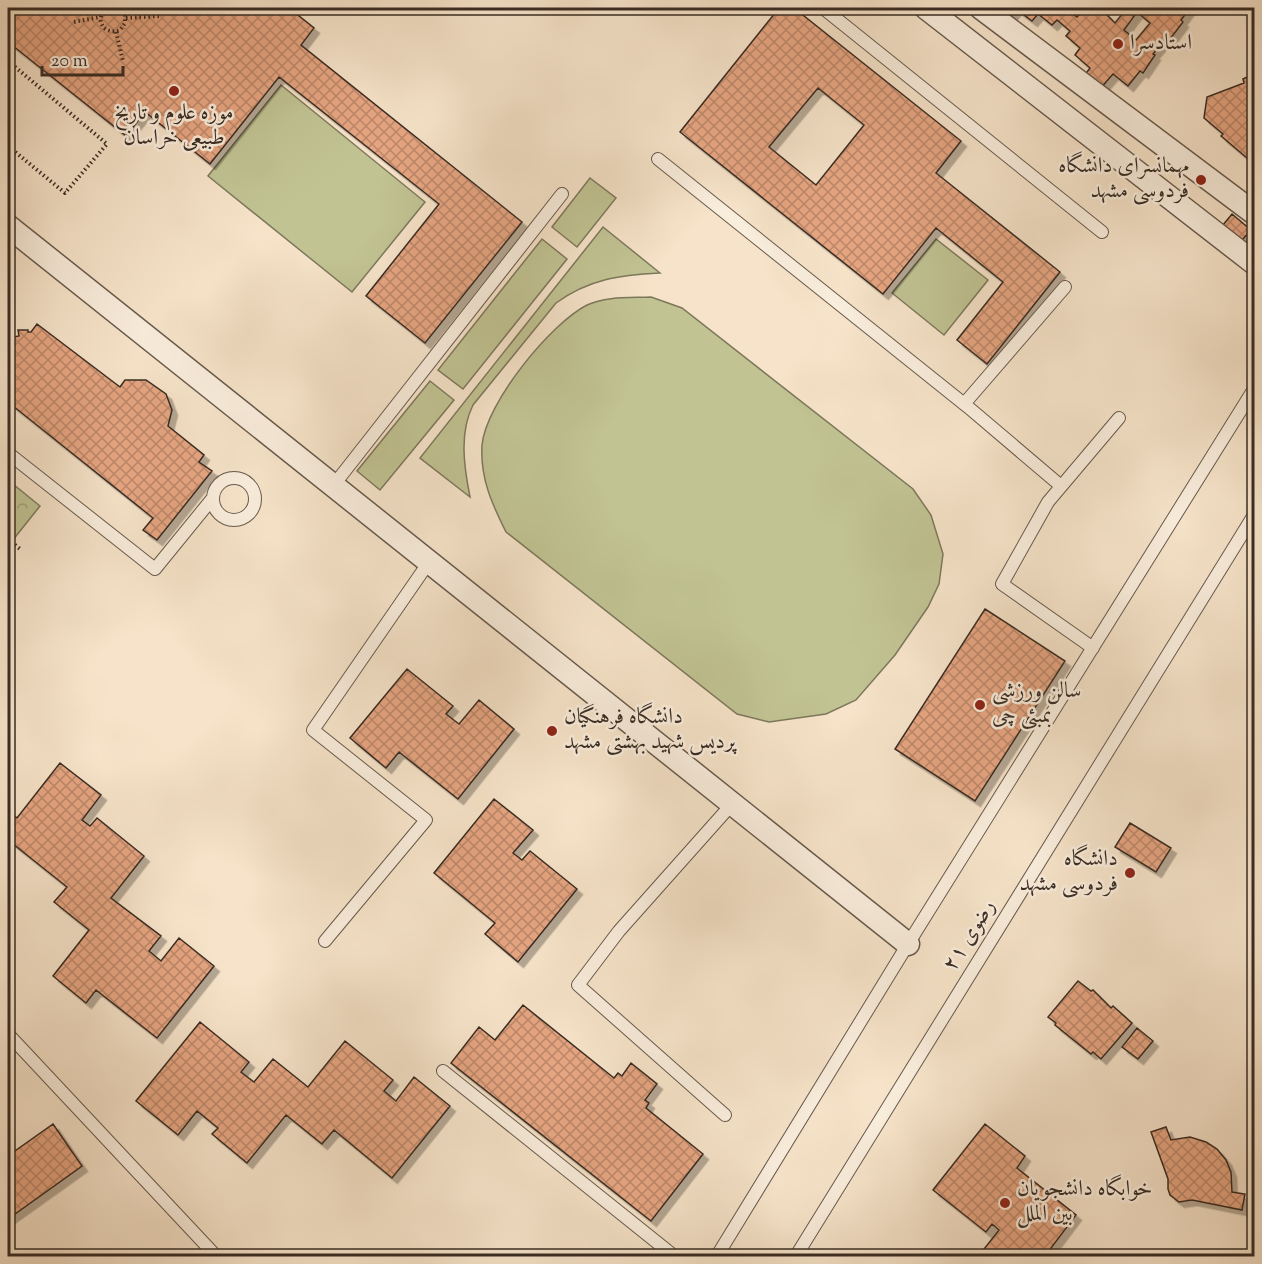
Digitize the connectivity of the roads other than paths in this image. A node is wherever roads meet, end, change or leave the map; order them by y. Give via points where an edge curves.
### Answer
1 (823, 8) edge
2 (926, 8) edge
3 (981, 8) edge
4 (658, 159) dead end
5 (562, 194) dead end
6 (1254, 213) edge
7 (8, 226) edge
8 (1102, 232) dead end
9 (1254, 263) edge
10 (1065, 287) dead end
11 (1254, 389) edge
12 (964, 404) junction
13 (1119, 418) dead end
14 (8, 453) edge
15 (333, 486) junction
16 (1061, 486) junction
17 (212, 499) dead end
18 (1254, 515) edge
19 (429, 562) junction
20 (1093, 648) junction
21 (732, 804) junction
22 (325, 941) dead end
23 (908, 944) junction
24 (8, 1034) edge
25 (443, 1071) dead end
26 (725, 1115) dead end
27 (216, 1257) edge
28 (674, 1257) edge
29 (717, 1257) edge
30 (796, 1257) edge

1 - 8 lane
2 - 9 street
3 - 6 street
4 - 12 lane
5 - 15 lane
7 - 15 street
10 - 12 lane
11 - 20 lane
12 - 16 lane
13 - 16 lane
14 - 17 lane via 155,569
15 - 19 street
16 - 20 lane via 1002,584
18 - 30 lane, رضوی ۲۱
19 - 21 street
19 - 22 lane via 313,730 426,820
20 - 23 lane
21 - 23 street
21 - 26 lane via 619,931 578,985
23 - 29 lane
24 - 27 lane
25 - 28 lane

